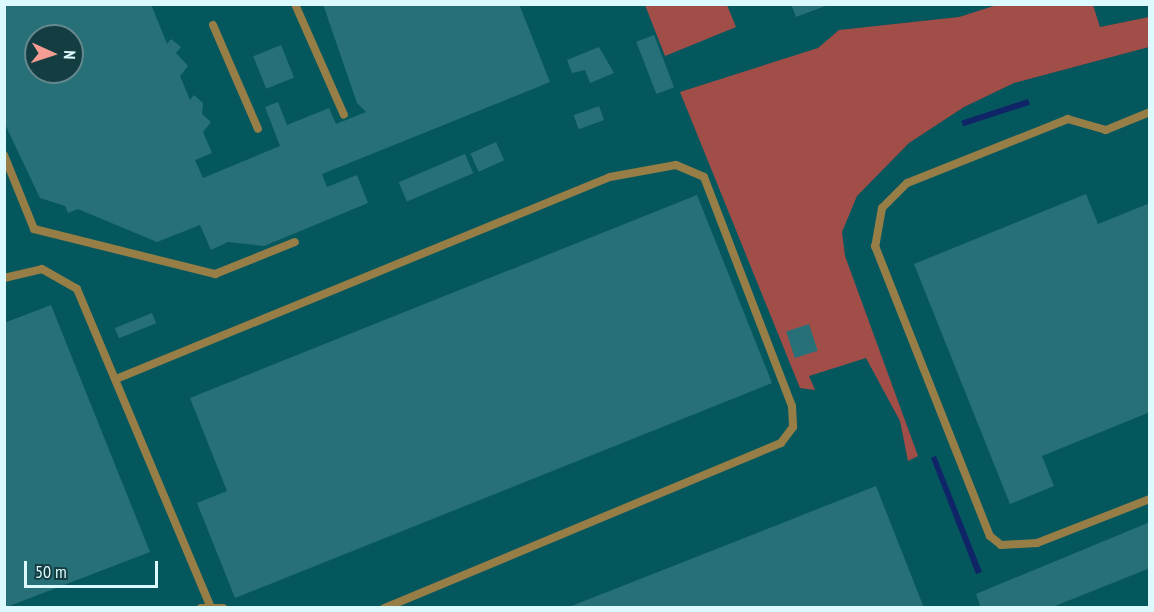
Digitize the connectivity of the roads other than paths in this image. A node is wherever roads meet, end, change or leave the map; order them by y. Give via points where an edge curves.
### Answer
1 (295, 4) edge
2 (213, 25) dead end
3 (1149, 112) edge
4 (344, 115) dead end
5 (258, 129) dead end
6 (4, 155) edge
7 (295, 242) dead end
8 (4, 278) edge
9 (116, 379) junction
10 (1149, 499) edge
11 (206, 607) edge
12 (223, 608) edge
13 (384, 608) edge

1 - 4 lane
2 - 5 lane
3 - 10 lane via 1106,130 1068,119 907,183 882,208 875,246 990,536 1001,545 1037,543
6 - 7 lane via 34,229 215,274
8 - 9 lane via 42,269 77,289
9 - 11 lane
9 - 13 lane via 610,177 676,165 704,177 792,406 793,427 781,443
11 - 12 lane

